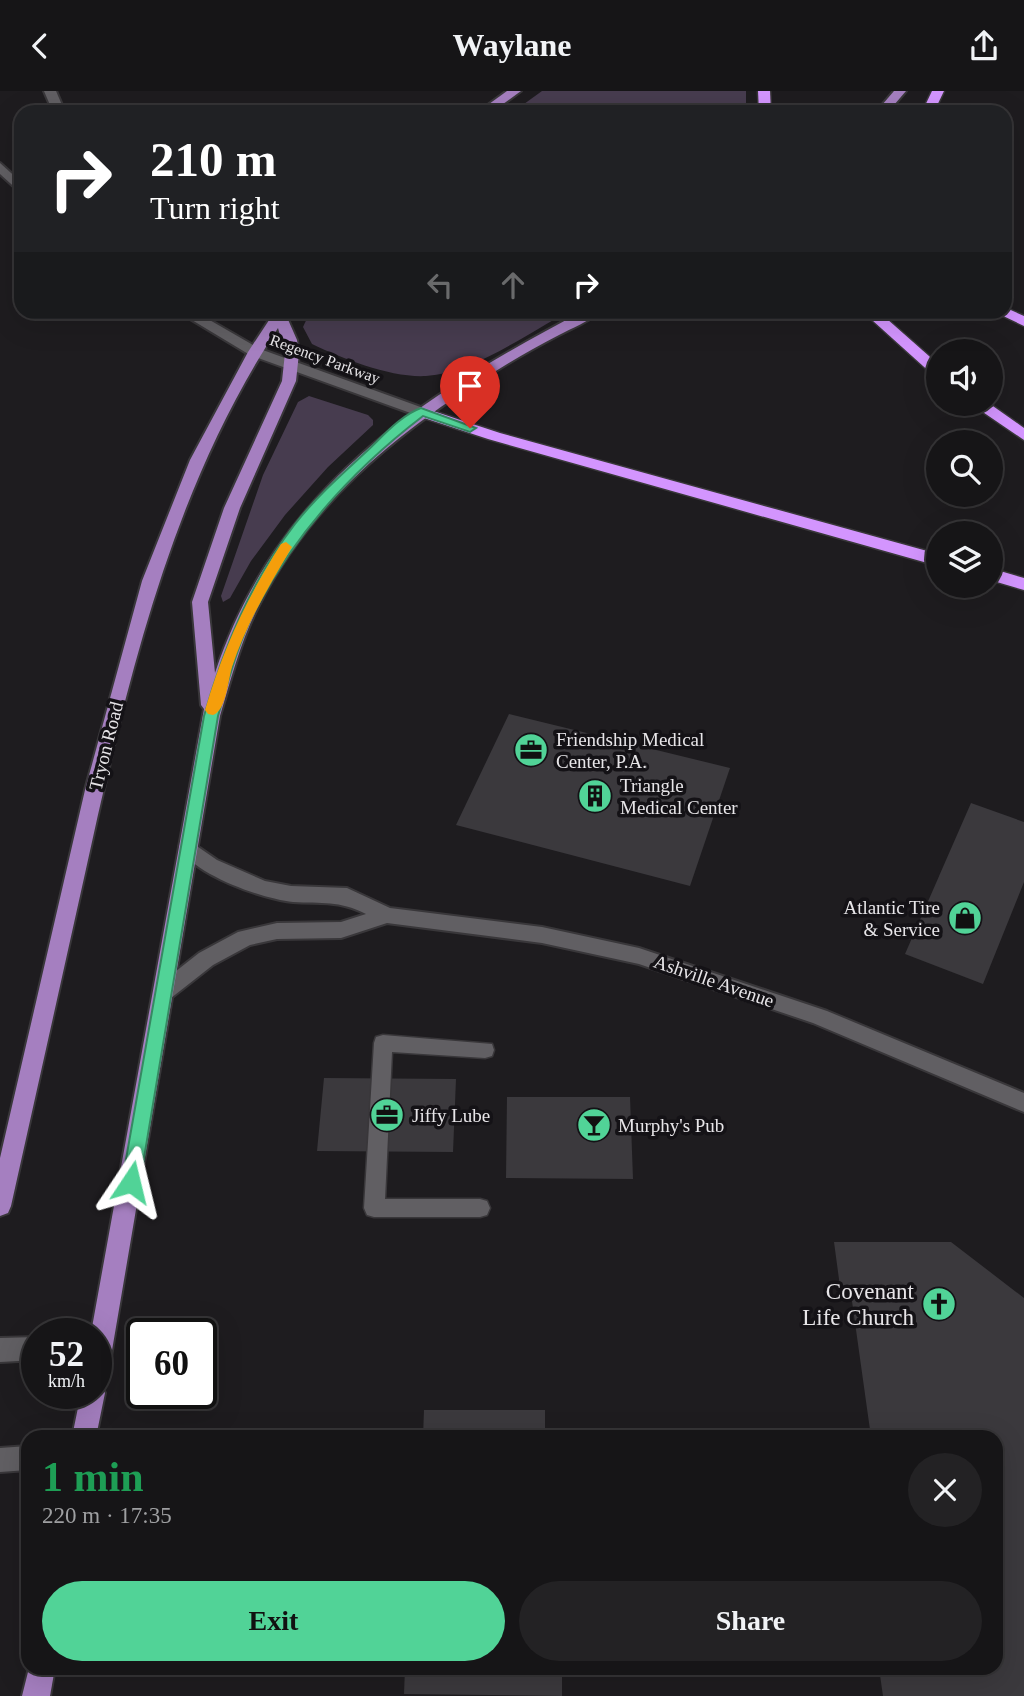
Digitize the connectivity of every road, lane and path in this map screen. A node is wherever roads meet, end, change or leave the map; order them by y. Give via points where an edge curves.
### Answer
1 (515, 91) edge
2 (900, 91) edge
3 (494, 105) edge
4 (888, 105) edge
5 (0, 167) edge
6 (14, 182) edge
7 (197, 319) edge
8 (274, 319) edge
9 (281, 319) edge
10 (579, 319) edge
11 (878, 319) edge
12 (255, 352) junction
13 (926, 362) edge
14 (292, 365) junction
15 (421, 412) junction
16 (996, 416) edge
17 (1024, 435) edge
18 (926, 556) edge
19 (1003, 578) edge
20 (1024, 584) edge
21 (211, 716) junction
22 (188, 847) junction
23 (387, 915) junction
24 (164, 992) junction
25 (485, 1050) dead end
26 (1024, 1103) edge
27 (0, 1206) edge
28 (480, 1208) dead end
29 (104, 1318) edge
30 (21, 1349) edge
31 (0, 1350) edge
32 (90, 1409) edge
33 (85, 1430) edge
34 (21, 1458) edge
35 (0, 1460) edge
36 (40, 1675) edge
37 (36, 1696) edge

1 - 3 main road
2 - 4 main road
5 - 6 street
7 - 12 street, Regency Parkway
8 - 12 main road, Tryon Road
9 - 14 main road via 290,340
10 - 15 main road
11 - 13 highway
12 - 14 street, Regency Parkway
12 - 27 main road, Tryon Road via 187,485 150,581 94,790
14 - 15 street, Regency Parkway
14 - 21 main road via 284,397 232,508 200,602
15 - 18 highway
15 - 21 main road via 362,461 299,527 250,606 225,666
16 - 17 highway
19 - 20 highway
21 - 22 main road
22 - 23 street, Ashville Avenue via 210,865 262,888 347,896
22 - 24 main road
23 - 24 street, Ashville Avenue via 341,930 277,931 245,938 206,959
23 - 26 street, Ashville Avenue via 542,935 639,956 820,1017
24 - 29 main road
25 - 28 lane via 383,1043 374,1208
30 - 31 street
32 - 33 main road
34 - 35 street
36 - 37 main road

